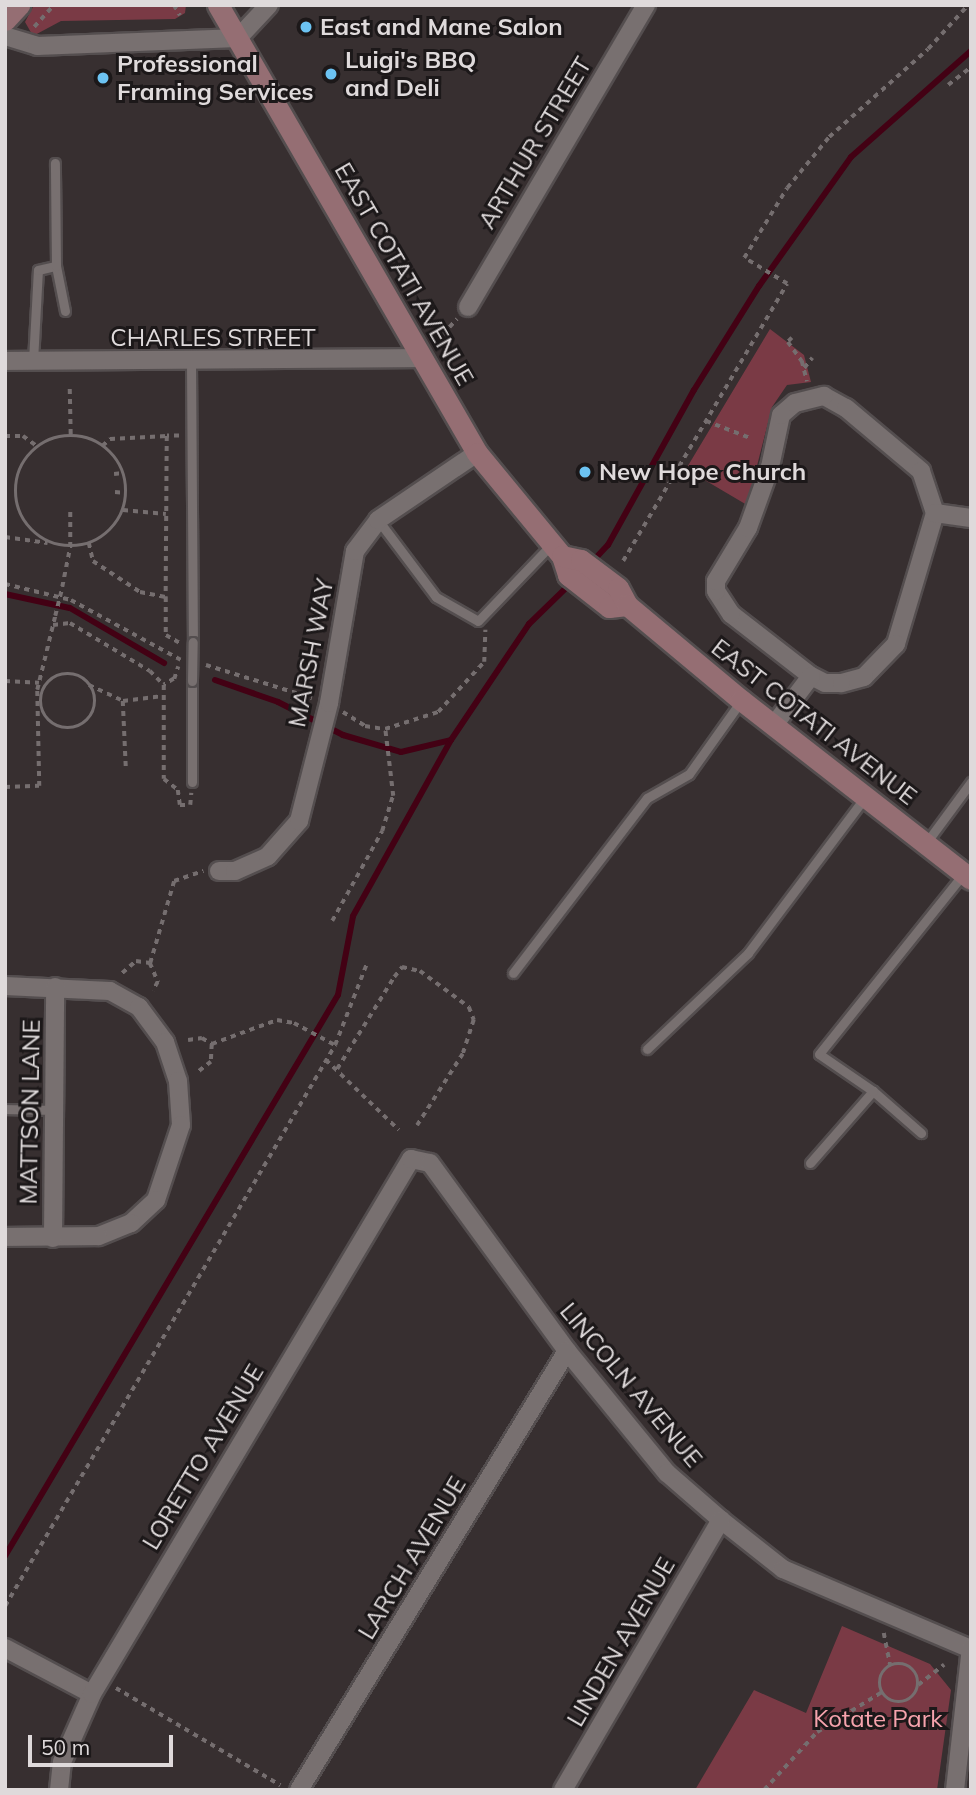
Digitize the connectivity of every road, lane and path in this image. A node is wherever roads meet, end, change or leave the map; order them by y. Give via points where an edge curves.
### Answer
1 (19, 5) edge
2 (54, 5) edge
3 (174, 5) edge
4 (218, 5) edge
5 (270, 5) edge
6 (646, 5) edge
7 (968, 5) edge
8 (180, 15) dead end
9 (5, 20) edge
10 (30, 31) dead end
11 (5, 36) edge
12 (238, 38) junction
13 (971, 68) edge
14 (948, 85) dead end
15 (55, 163) dead end
16 (56, 266) junction
17 (468, 307) joint
18 (65, 311) dead end
19 (792, 338) dead end
20 (421, 358) junction
21 (812, 358) dead end
22 (5, 361) edge
23 (33, 361) junction
24 (191, 363) junction
25 (804, 368) junction
26 (807, 381) dead end
27 (71, 389) dead end
28 (706, 421) junction
29 (184, 425) dead end
30 (5, 436) edge
31 (71, 436) junction
32 (167, 436) junction
33 (750, 438) dead end
34 (102, 446) junction
35 (38, 447) junction
36 (477, 453) junction
37 (122, 473) junction
38 (114, 474) dead end
39 (115, 492) dead end
40 (126, 493) junction
41 (123, 509) junction
42 (70, 510) dead end
43 (935, 513) junction
44 (166, 514) junction
45 (971, 518) edge
46 (378, 520) junction
47 (5, 537) edge
48 (51, 543) junction
49 (89, 543) junction
50 (70, 547) junction
51 (556, 551) junction
52 (623, 561) dead end
53 (5, 584) edge
54 (166, 597) junction
55 (478, 621) junction
56 (53, 625) junction
57 (182, 644) dead end
58 (811, 676) junction
59 (174, 679) dead end
60 (5, 681) edge
61 (39, 683) junction
62 (89, 685) junction
63 (164, 685) junction
64 (164, 696) junction
65 (741, 700) junction
66 (123, 701) junction
67 (39, 702) junction
68 (330, 702) junction
69 (774, 725) junction
70 (385, 729) junction
71 (126, 768) dead end
72 (192, 782) joint
73 (971, 782) edge
74 (5, 787) edge
75 (865, 797) junction
76 (925, 844) junction
77 (219, 871) joint
78 (967, 876) edge
79 (332, 921) dead end
80 (150, 962) junction
81 (367, 963) dead end
82 (122, 973) dead end
83 (513, 973) dead end
84 (5, 986) edge
85 (55, 987) junction
86 (153, 991) dead end
87 (188, 1040) dead end
88 (212, 1044) junction
89 (332, 1045) junction
90 (647, 1049) dead end
91 (326, 1060) junction
92 (337, 1069) junction
93 (197, 1073) dead end
94 (873, 1091) junction
95 (5, 1110) edge
96 (54, 1110) junction
97 (417, 1126) dead end
98 (399, 1130) dead end
99 (921, 1133) dead end
100 (411, 1160) joint
101 (810, 1163) dead end
102 (5, 1237) edge
103 (53, 1238) junction
104 (567, 1351) junction
105 (720, 1520) junction
106 (5, 1605) edge
107 (884, 1633) dead end
108 (5, 1648) edge
109 (971, 1649) edge
110 (944, 1665) dead end
111 (890, 1666) junction
112 (918, 1685) junction
113 (116, 1688) dead end
114 (882, 1692) junction
115 (92, 1694) junction
116 (280, 1785) dead end
117 (59, 1790) edge
118 (299, 1790) edge
119 (563, 1790) edge
120 (764, 1790) edge
121 (955, 1790) edge

1 - 9 main road
2 - 10 path
3 - 8 path
4 - 12 main road, EAST COTATI AVENUE
5 - 12 street
6 - 17 street, ARTHUR STREET
7 - 28 path via 928,49 829,137 787,188 744,258 787,284
11 - 12 street via 37,46
12 - 20 main road, EAST COTATI AVENUE
13 - 14 path
15 - 16 lane
16 - 18 lane
16 - 23 lane via 38,270
17 - 20 path
19 - 25 path via 788,342
20 - 24 street, CHARLES STREET
20 - 36 main road, EAST COTATI AVENUE
21 - 25 path
22 - 23 street, CHARLES STREET
23 - 24 street, CHARLES STREET
24 - 72 lane, bridge
25 - 26 path
27 - 31 path
28 - 33 path
28 - 52 path
29 - 32 path via 184,436
30 - 35 path via 23,436
31 - 34 path
31 - 35 path
32 - 34 path via 110,439
32 - 44 path
34 - 37 path
35 - 48 path via 21,466 16,503 35,534
36 - 46 street, MARSH WAY
36 - 51 main road, EAST COTATI AVENUE
37 - 38 path
37 - 40 path
39 - 40 path
40 - 41 path
41 - 44 path
41 - 49 path via 113,527
42 - 50 path
43 - 45 street
43 - 58 street via 896,644 852,682 825,683
43 - 58 street via 921,471 846,408 824,396 794,403 781,415 770,467 748,528 716,581 716,591 731,614
44 - 54 path
46 - 55 lane via 436,597
46 - 68 street, MARSH WAY via 355,551
47 - 48 path
48 - 50 path
49 - 50 path
49 - 54 path via 93,561 139,592
50 - 56 path, bridge
51 - 55 lane
51 - 65 main road, EAST COTATI AVENUE via 580,560 591,581 618,588 627,605
53 - 68 path via 71,600 172,658
54 - 57 path via 166,635
55 - 70 path via 485,628 484,662 461,691 438,712
56 - 61 path
56 - 63 path via 71,623 150,671
58 - 69 street
59 - 63 path
60 - 61 path
61 - 67 path
62 - 66 path
62 - 67 path via 75,676 59,676 46,686
62 - 67 path via 93,711 73,728 55,725
63 - 64 path
64 - 66 path
64 - 72 path via 164,779 178,790 180,805 190,805
65 - 69 main road, EAST COTATI AVENUE
65 - 83 lane via 689,774 647,797
66 - 71 path
67 - 74 path via 39,786
68 - 70 path via 365,726
68 - 77 street, MARSH WAY via 299,821 268,856 235,871
69 - 75 main road, EAST COTATI AVENUE
70 - 79 path via 393,796 382,831
73 - 76 lane
75 - 76 main road, EAST COTATI AVENUE
75 - 90 lane via 748,953
76 - 78 main road, EAST COTATI AVENUE
77 - 80 path via 188,873 174,881
78 - 94 lane via 819,1054
80 - 82 path via 136,961
80 - 86 path via 158,982
81 - 89 path
84 - 85 street
85 - 96 street, MATTSON LANE
85 - 103 street via 110,991 139,1007 165,1042 178,1081 181,1125 156,1200 131,1223 98,1236
87 - 88 path via 202,1038
88 - 89 path via 278,1020 294,1023
88 - 93 path via 211,1062
89 - 91 path
91 - 92 path
91 - 106 path
92 - 97 path via 402,967 420,971 469,1007 474,1020 463,1054
92 - 98 path via 343,1081
94 - 99 lane
94 - 101 lane
95 - 96 lane
96 - 103 street, MATTSON LANE
100 - 104 street, LINCOLN AVENUE via 430,1163
100 - 115 street, LORETTO AVENUE
102 - 103 street
104 - 105 street, LINCOLN AVENUE via 667,1473
104 - 118 street, LARCH AVENUE
105 - 109 street, LINCOLN AVENUE via 782,1569
105 - 119 street, LINDEN AVENUE
107 - 111 path
108 - 115 street
109 - 121 street
110 - 112 path
111 - 112 path via 907,1666
111 - 114 path via 882,1675
112 - 114 path via 913,1696 902,1702
113 - 116 path
114 - 120 path via 808,1740
115 - 117 street, LORETTO AVENUE via 62,1762

